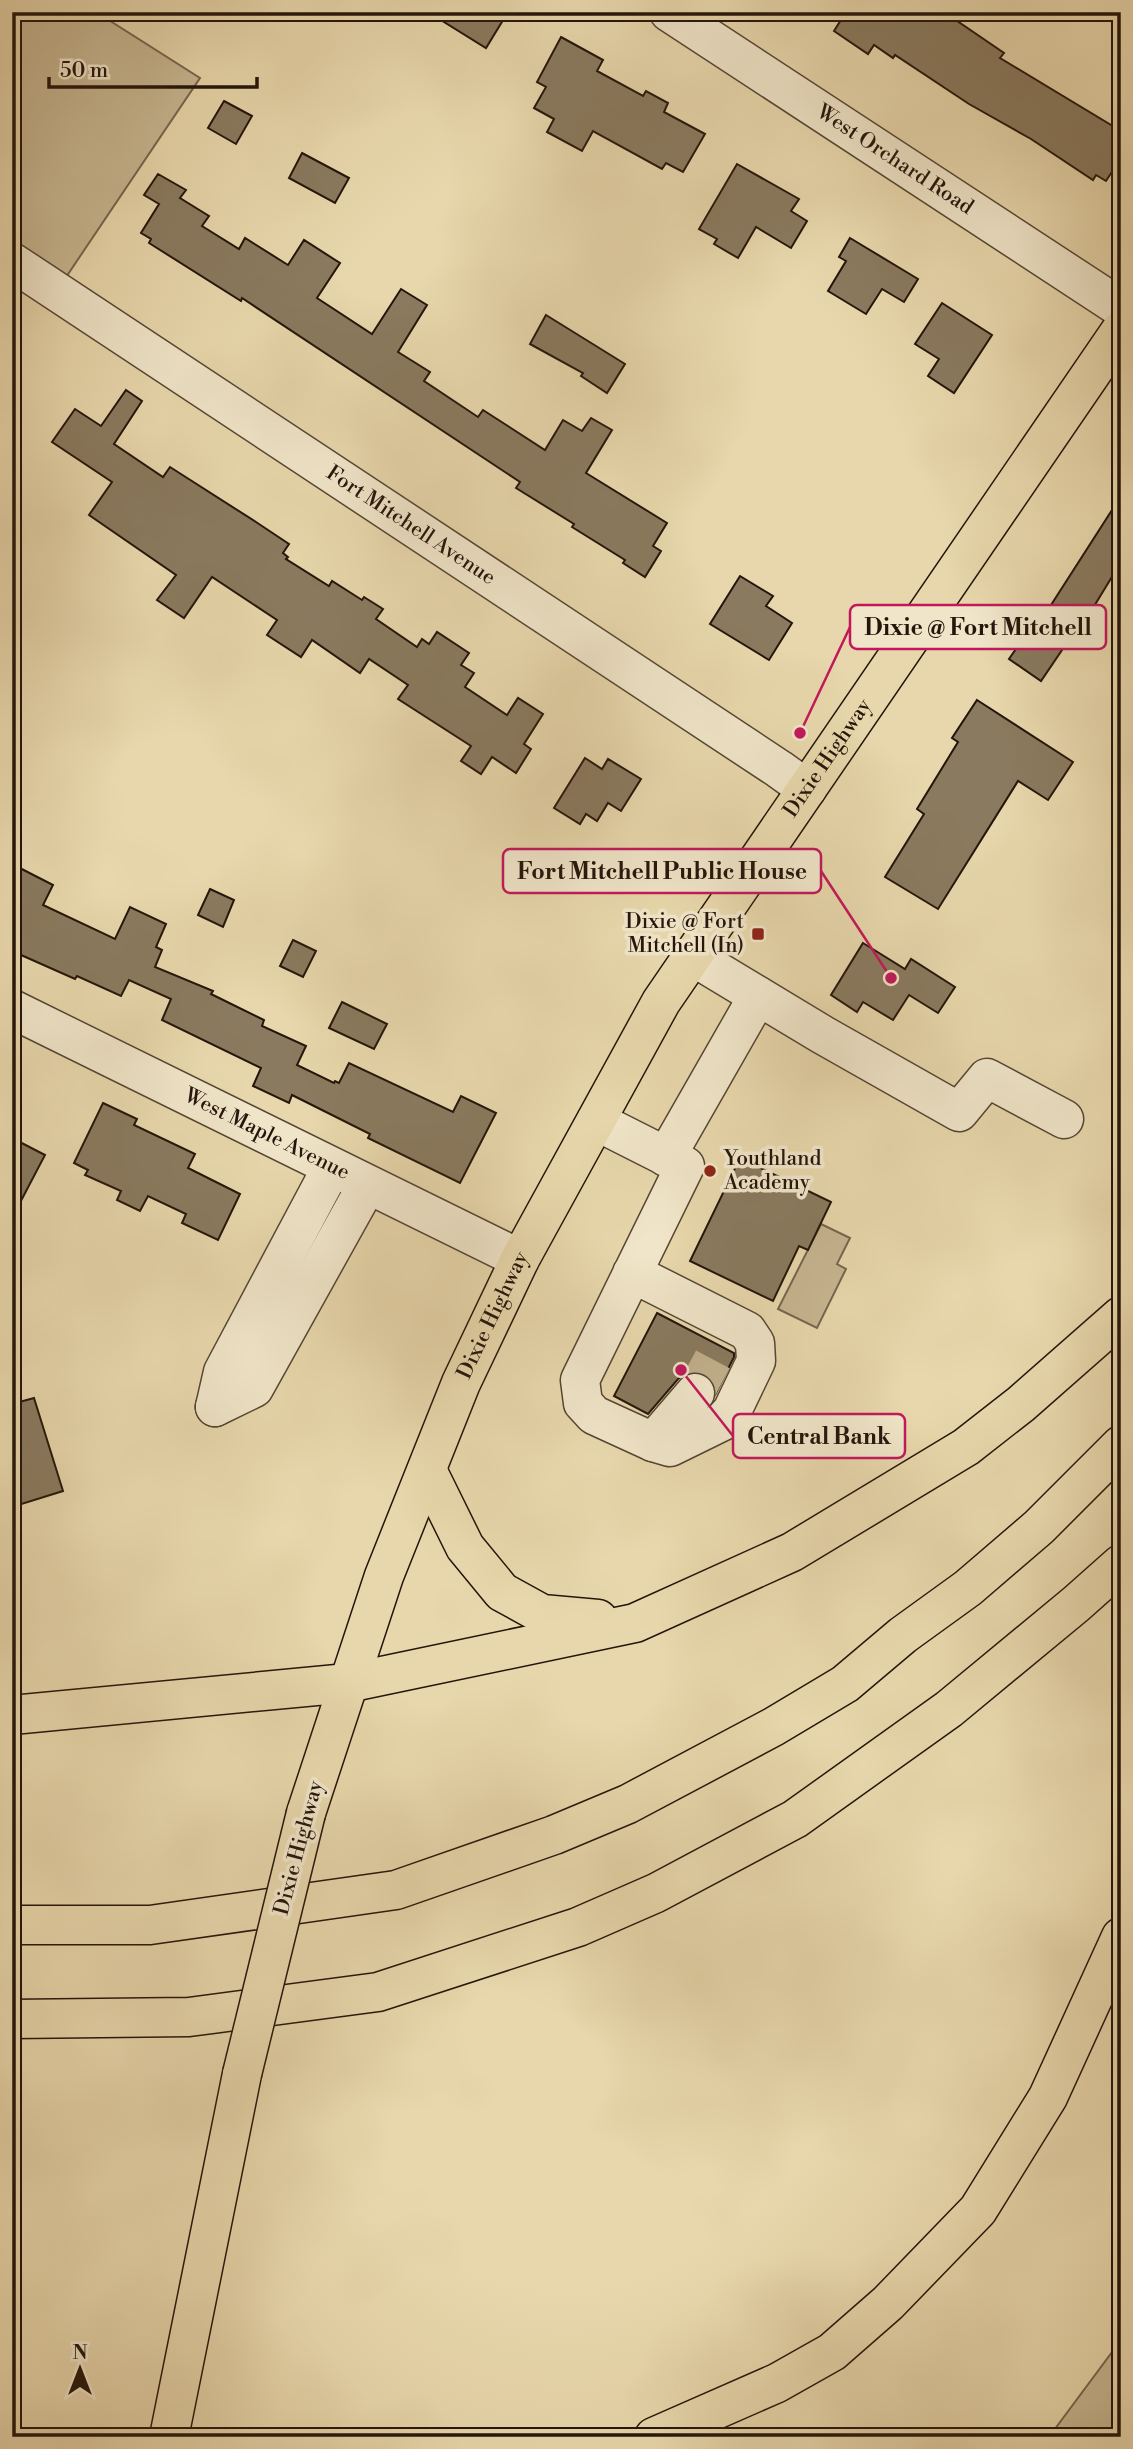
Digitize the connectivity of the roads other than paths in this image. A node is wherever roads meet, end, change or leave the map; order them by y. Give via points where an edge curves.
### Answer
1 (669, 12) edge
2 (12, 262) edge
3 (1121, 307) edge
4 (1121, 330) edge
5 (807, 789) junction
6 (692, 956) junction
7 (758, 996) junction
8 (12, 1009) edge
9 (1064, 1119) dead end
10 (596, 1121) junction
11 (666, 1157) junction
12 (332, 1167) junction
13 (367, 1185) junction
14 (520, 1259) junction
15 (632, 1273) junction
16 (1121, 1316) edge
17 (695, 1393) tunnel mouth
18 (653, 1442) junction
19 (1121, 1445) edge
20 (427, 1470) junction
21 (1121, 1564) edge
22 (635, 1623) junction
23 (348, 1683) junction
24 (12, 1715) edge
25 (12, 1925) edge
26 (1121, 1937) edge
27 (12, 2019) edge
28 (169, 2437) edge
29 (654, 2437) edge

1 - 3 street, West Orchard Road
2 - 5 street, Fort Mitchell Avenue
4 - 5 main road, Dixie Highway
5 - 6 main road, Dixie Highway
6 - 7 street
6 - 10 main road, Dixie Highway via 661,1002
7 - 9 street via 959,1112 986,1078
7 - 11 street
8 - 12 street, West Maple Avenue
10 - 11 street
10 - 14 main road, Dixie Highway
11 - 15 street via 685,1166
12 - 13 street, West Maple Avenue
12 - 13 street via 223,1372 215,1407 254,1388
13 - 14 street, West Maple Avenue
14 - 20 main road, Dixie Highway via 461,1383
15 - 18 street via 580,1380 583,1403 594,1415
15 - 18 street via 725,1334 747,1331 755,1343 756,1361 723,1421 670,1447
16 - 22 main road via 966,1447 792,1552
17 - 18 street
19 - 25 main road via 999,1562 845,1684 628,1804 396,1890 150,1925
20 - 22 main road via 465,1547 502,1592 542,1614
20 - 23 main road, Dixie Highway
21 - 27 main road via 949,1709 795,1819 656,1893 578,1927 378,1992 189,2017
22 - 23 main road
23 - 24 main road
23 - 28 main road, Dixie Highway, bridge via 306,1813 242,2074
26 - 29 main road via 1048,2097 978,2210 888,2303 832,2352 776,2383

